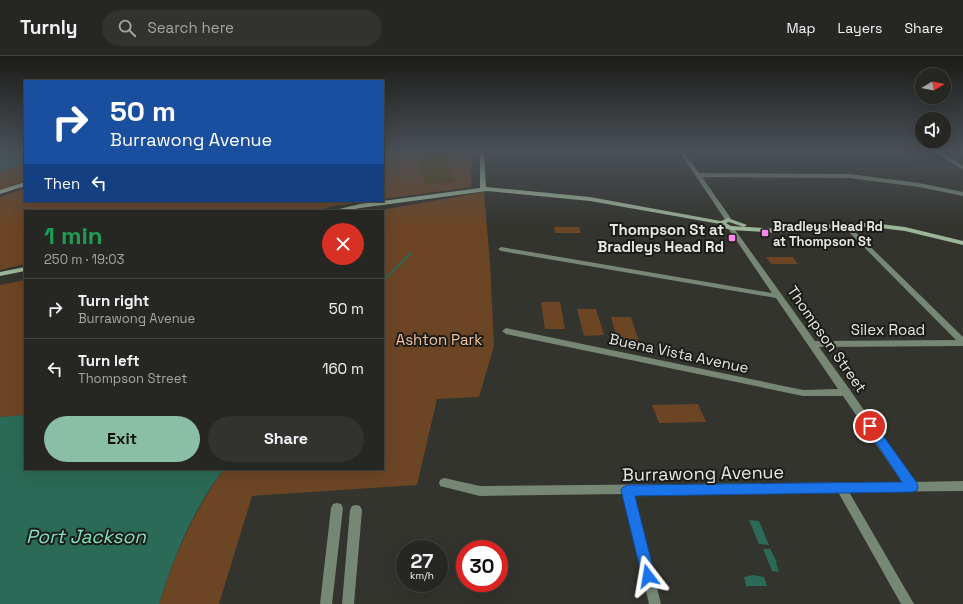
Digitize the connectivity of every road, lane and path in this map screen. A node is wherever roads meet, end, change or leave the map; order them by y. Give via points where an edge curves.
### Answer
1 (483, 177) edge
2 (699, 177) edge
3 (853, 177) edge
4 (24, 184) edge
5 (483, 189) junction
6 (0, 192) edge
7 (963, 195) edge
8 (342, 210) edge
9 (731, 224) junction
10 (845, 225) junction
11 (963, 243) edge
12 (501, 249) dead end
13 (24, 269) edge
14 (0, 274) edge
15 (779, 296) junction
16 (506, 331) dead end
17 (963, 343) edge
18 (812, 344) junction
19 (846, 392) junction
20 (444, 483) dead end
21 (963, 486) edge
22 (912, 487) junction
23 (841, 488) junction
24 (628, 490) junction
25 (337, 508) dead end
26 (356, 510) dead end
27 (326, 604) edge
28 (348, 604) edge
29 (655, 604) edge
30 (908, 604) edge

1 - 5 main road
2 - 9 street, Thompson Street
3 - 7 street via 906,183
4 - 6 main road
5 - 8 main road
5 - 9 main road via 590,199
9 - 10 main road via 779,231
9 - 15 street, Thompson Street
10 - 11 main road via 897,228
10 - 17 street, Silex Road
12 - 15 street
13 - 14 main road
15 - 18 street, Thompson Street
16 - 19 street, Buena Vista Avenue via 803,393
17 - 18 street, Silex Road
18 - 19 street, Thompson Street
19 - 22 street, Thompson Street
20 - 24 street, Burrawong Avenue via 480,491
21 - 22 street, Burrawong Avenue
22 - 23 street, Burrawong Avenue
23 - 24 street, Burrawong Avenue
23 - 30 street
24 - 29 street
25 - 27 street
26 - 28 street

